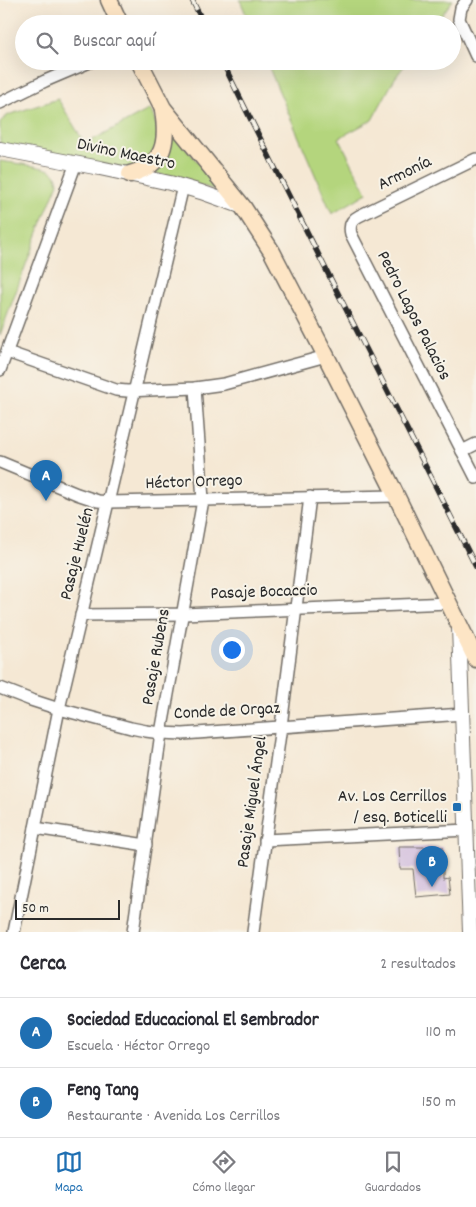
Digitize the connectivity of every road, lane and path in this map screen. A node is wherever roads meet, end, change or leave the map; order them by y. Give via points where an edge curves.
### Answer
1 (109, 0) edge
2 (467, 0) edge
3 (116, 15) edge
4 (459, 15) edge
5 (461, 24) edge
6 (476, 56) edge
7 (70, 70) edge
8 (143, 70) edge
9 (0, 103) edge
10 (163, 108) junction
11 (0, 148) edge
12 (476, 159) edge
13 (76, 163) junction
14 (130, 174) junction
15 (183, 186) junction
16 (243, 207) junction
17 (351, 223) joint
18 (6, 352) junction
19 (326, 356) junction
20 (0, 370) edge
21 (195, 388) junction
22 (135, 391) junction
23 (476, 444) edge
24 (462, 451) junction
25 (0, 462) edge
26 (476, 478) edge
27 (396, 496) junction
28 (310, 497) junction
29 (202, 500) junction
30 (109, 502) junction
31 (449, 603) junction
32 (296, 609) junction
33 (182, 614) junction
34 (81, 615) junction
35 (459, 624) junction
36 (476, 659) edge
37 (0, 688) edge
38 (59, 709) junction
39 (463, 714) junction
40 (281, 726) junction
41 (161, 733) junction
42 (35, 828) junction
43 (467, 830) junction
44 (265, 840) junction
45 (146, 845) junction
46 (14, 932) edge
47 (133, 932) edge
48 (253, 932) edge
49 (470, 932) edge

1 - 3 main road
2 - 4 street
5 - 6 street
7 - 9 street
8 - 10 main road
10 - 14 main road via 166,135 162,150 152,164
10 - 16 main road
11 - 13 street, Divino Maestro
12 - 17 street, Armonía via 355,217
13 - 14 street, Divino Maestro
13 - 18 street
14 - 15 street, Divino Maestro
15 - 16 street, Divino Maestro
15 - 22 street, Pasaje Huelén
16 - 19 main road via 272,252
17 - 24 street, Pedro Lagos Palacios via 350,230
18 - 20 street
18 - 22 street via 116,390
19 - 21 street via 238,381
19 - 27 main road
21 - 22 street
21 - 29 street, Pasaje Rubens
22 - 30 street, Pasaje Huelén
23 - 24 street
24 - 26 street, Pedro Lagos Palacios
25 - 30 street, Héctor Orrego via 77,494
27 - 28 street, Héctor Orrego
27 - 31 main road
28 - 29 street, Héctor Orrego
28 - 32 street, Pasaje Miguel Ángel
29 - 30 street, Héctor Orrego
29 - 33 street, Pasaje Rubens
30 - 34 street, Pasaje Huelén
31 - 32 street, Pasaje Bocaccio
31 - 35 main road
32 - 33 street, Pasaje Bocaccio
32 - 40 street, Pasaje Miguel Ángel
33 - 34 street, Pasaje Bocaccio
33 - 41 street, Pasaje Rubens
34 - 38 street, Pasaje Huelén
35 - 36 main road
35 - 39 street
37 - 38 street, Conde de Orgaz
38 - 41 street, Conde de Orgaz
38 - 42 street, Pasaje Huelén
39 - 40 street, Conde de Orgaz
39 - 43 street
40 - 41 street, Conde de Orgaz
40 - 44 street, Pasaje Miguel Ángel
41 - 45 street, Pasaje Rubens
42 - 45 street
42 - 46 street, Pasaje Huelén
43 - 44 street
43 - 49 street
44 - 48 street, Pasaje Miguel Ángel
45 - 47 street, Pasaje Rubens

